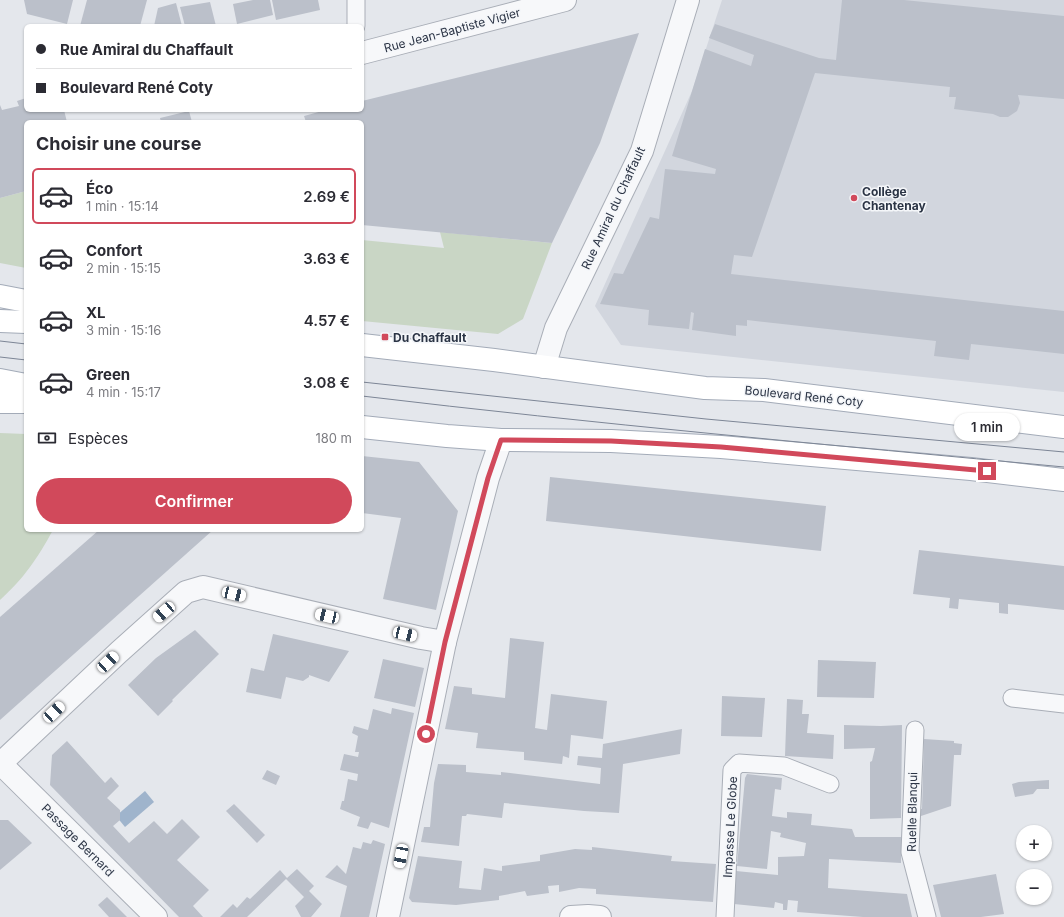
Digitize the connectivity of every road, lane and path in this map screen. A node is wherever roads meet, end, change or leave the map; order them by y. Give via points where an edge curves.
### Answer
1 (356, 0) edge
2 (565, 0) edge
3 (688, 0) edge
4 (356, 24) edge
5 (364, 52) edge
6 (0, 296) edge
7 (24, 301) edge
8 (0, 321) edge
9 (24, 322) edge
10 (364, 345) edge
11 (544, 367) junction
12 (0, 380) edge
13 (24, 385) edge
14 (0, 402) edge
15 (24, 402) edge
16 (364, 427) edge
17 (1064, 427) edge
18 (501, 440) junction
19 (1064, 480) edge
20 (445, 642) junction
21 (1012, 698) dead end
22 (1064, 704) edge
23 (914, 730) dead end
24 (0, 763) edge
25 (830, 784) dead end
26 (156, 917) edge
27 (388, 917) edge
28 (571, 917) edge
29 (600, 917) edge
30 (726, 917) edge
31 (927, 917) edge

1 - 4 lane
2 - 5 street, Rue Jean-Baptiste Vigier
3 - 11 street, Rue Amiral du Chaffault via 642,151 556,328
6 - 7 main road
8 - 9 main road
10 - 11 main road, Boulevard René Coty
11 - 17 main road, Boulevard René Coty via 705,388 764,390
12 - 13 main road
14 - 15 main road
16 - 18 main road
18 - 19 main road via 611,441 721,447 971,469
18 - 20 street via 488,478
20 - 24 street via 203,587 186,592
20 - 27 street
21 - 22 lane
23 - 31 lane, Ruelle Blanqui via 910,852
24 - 26 street, Passage Bernard
25 - 30 lane, Impasse Le Globe via 784,766 739,763 732,770
28 - 29 street

